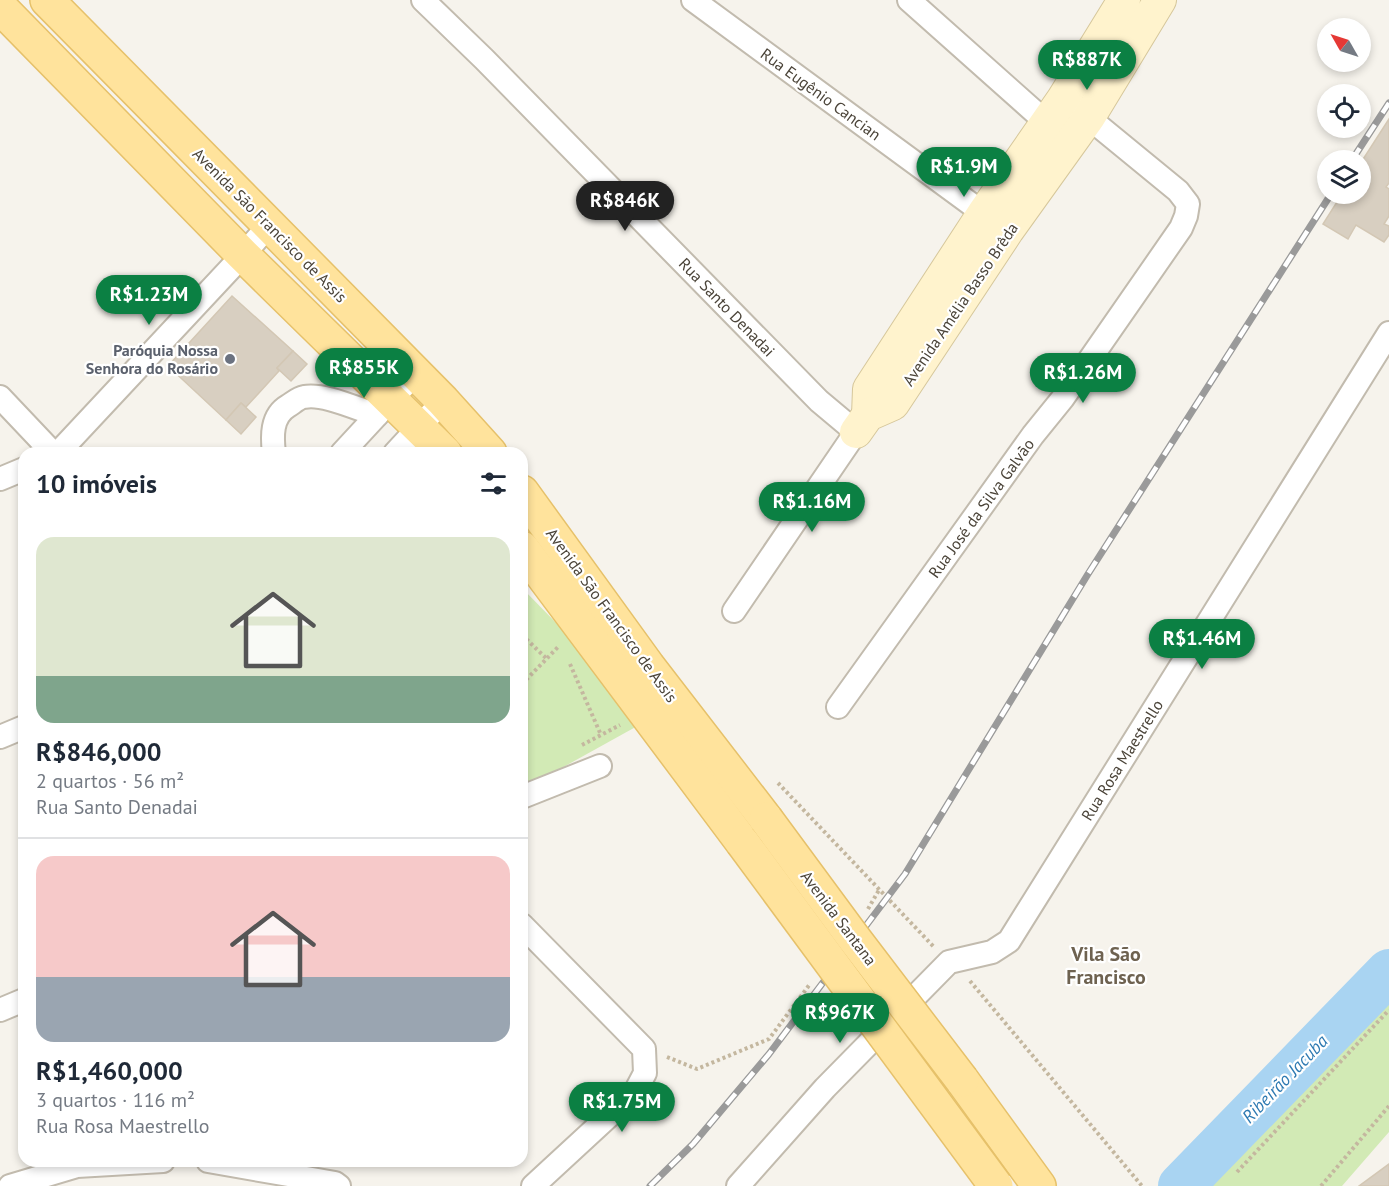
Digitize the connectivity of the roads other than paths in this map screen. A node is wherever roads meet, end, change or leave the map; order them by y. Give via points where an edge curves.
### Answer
1 (47, 0) edge
2 (423, 0) edge
3 (693, 0) edge
4 (909, 0) edge
5 (1124, 0) edge
6 (1160, 0) edge
7 (0, 8) edge
8 (1054, 110) junction
9 (1089, 117) junction
10 (996, 222) junction
11 (270, 224) junction
12 (243, 255) junction
13 (1389, 333) edge
14 (416, 373) junction
15 (0, 397) edge
16 (443, 401) junction
17 (384, 407) junction
18 (862, 423) junction
19 (419, 427) junction
20 (47, 447) edge
21 (64, 447) edge
22 (273, 447) edge
23 (347, 447) edge
24 (401, 447) edge
25 (439, 447) edge
26 (485, 447) edge
27 (18, 472) edge
28 (0, 479) edge
29 (528, 500) edge
30 (528, 556) edge
31 (734, 611) dead end
32 (838, 707) dead end
33 (681, 708) joint
34 (18, 730) edge
35 (0, 737) edge
36 (664, 738) joint
37 (600, 766) dead end
38 (528, 795) edge
39 (528, 931) edge
40 (18, 1002) edge
41 (0, 1010) edge
42 (74, 1167) edge
43 (242, 1167) edge
44 (10, 1186) edge
45 (339, 1186) edge
46 (533, 1186) edge
47 (738, 1186) edge
48 (996, 1186) edge
49 (1040, 1186) edge

1 - 11 main road, Avenida São Francisco de Assis
2 - 18 street, Rua Santo Denadai via 819,401
3 - 10 street, Rua Eugênio Cancian
4 - 8 street, Rua José da Silva Galvão
5 - 8 street, Avenida Amélia Basso Brêda
6 - 9 street, Avenida Amélia Basso Brêda
7 - 12 main road
8 - 9 street, Rua José da Silva Galvão
8 - 10 street, Avenida Amélia Basso Brêda
9 - 10 street, Avenida Amélia Basso Brêda
9 - 32 street, Rua José da Silva Galvão via 1178,191 1188,204 1181,228 1063,398
10 - 18 street, Avenida Amélia Basso Brêda via 894,404
11 - 12 street
11 - 14 main road, Avenida São Francisco de Assis
12 - 17 main road
12 - 21 street
13 - 47 street, Rua Rosa Maestrello via 1009,941 992,952 949,962 825,1088
14 - 16 main road, Avenida São Francisco de Assis
14 - 17 street
15 - 20 street
16 - 19 street
16 - 26 main road, Avenida São Francisco de Assis
17 - 19 main road
17 - 22 street via 302,397 283,409 275,422
17 - 23 street
18 - 31 street
19 - 24 street
19 - 25 main road
27 - 28 street
29 - 33 main road, Avenida São Francisco de Assis
30 - 36 main road, Avenida São Francisco de Assis
33 - 49 main road, Avenida Santana, bridge
34 - 35 street
36 - 48 main road, Avenida Santana, bridge
37 - 38 street
39 - 46 street via 644,1048 645,1073 635,1092
40 - 41 street
42 - 44 street
43 - 45 street

